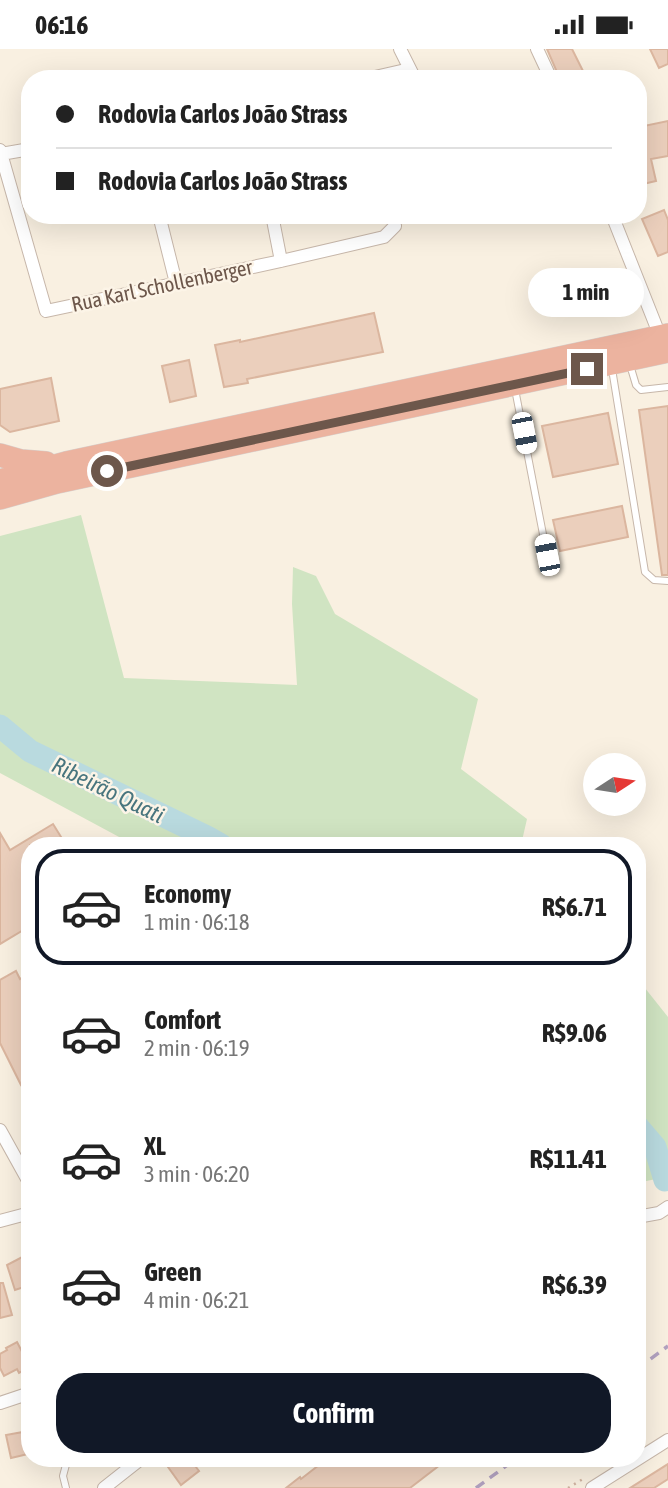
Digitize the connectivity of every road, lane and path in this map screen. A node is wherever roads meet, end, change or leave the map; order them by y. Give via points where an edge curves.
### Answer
1 (400, 49) edge
2 (537, 49) edge
3 (411, 70) edge
4 (547, 70) edge
5 (21, 150) edge
6 (1, 152) edge
7 (21, 223) edge
8 (21, 224) edge
9 (161, 224) edge
10 (274, 224) edge
11 (392, 224) edge
12 (615, 224) edge
13 (281, 261) junction
14 (176, 283) junction
15 (665, 341) edge
16 (620, 362) junction
17 (514, 384) junction
18 (668, 387) edge
19 (0, 455) edge
20 (66, 463) junction
21 (0, 481) edge
22 (0, 498) edge
23 (547, 555) dead end
24 (668, 581) edge
25 (0, 1130) edge
26 (21, 1168) edge
27 (668, 1207) edge
28 (21, 1215) edge
29 (646, 1215) edge
30 (0, 1221) edge
31 (21, 1396) edge
32 (0, 1403) edge
33 (668, 1440) edge
34 (646, 1454) edge
35 (65, 1467) edge
36 (131, 1467) edge
37 (625, 1467) edge
38 (66, 1488) edge
39 (104, 1488) edge
40 (592, 1488) edge

1 - 3 street
2 - 4 street
5 - 6 street
6 - 7 street, Rua Karl Schollenberger
8 - 14 street, Rua Karl Schollenberger via 46,311
9 - 14 street
10 - 13 street
11 - 13 street, Rua Karl Schollenberger via 384,237
12 - 15 street
13 - 14 street, Rua Karl Schollenberger
15 - 16 highway
15 - 20 highway
16 - 17 highway
16 - 18 lane via 641,390
16 - 24 lane via 645,572 654,580
17 - 22 highway
17 - 23 lane
19 - 20 highway
20 - 21 highway
25 - 26 street
27 - 29 street
28 - 30 street
31 - 32 street
33 - 34 street
35 - 38 lane
36 - 39 street
37 - 40 street

